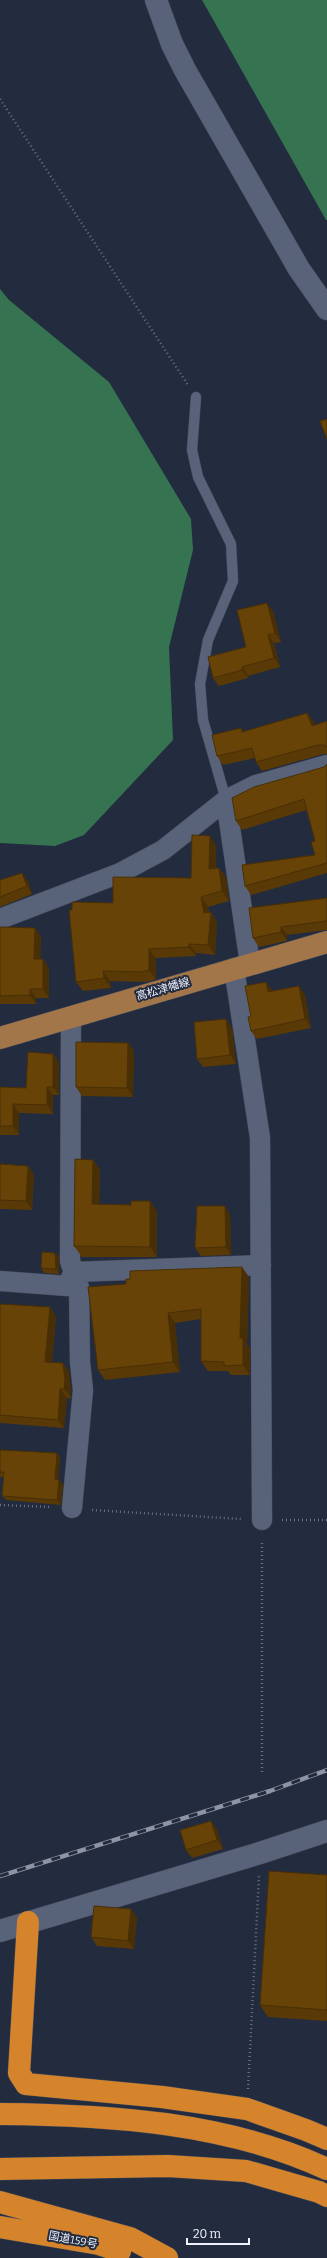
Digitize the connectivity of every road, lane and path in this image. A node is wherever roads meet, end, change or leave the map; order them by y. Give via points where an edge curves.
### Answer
1 (156, 0) edge
2 (0, 100) edge
3 (327, 309) edge
4 (196, 397) joint
5 (327, 765) edge
6 (226, 800) junction
7 (0, 919) edge
8 (327, 942) edge
9 (242, 966) junction
10 (71, 1016) junction
11 (0, 1038) edge
12 (261, 1264) junction
13 (74, 1272) junction
14 (0, 1281) edge
15 (0, 1505) edge
16 (72, 1508) junction
17 (262, 1520) junction
18 (327, 1520) edge
19 (262, 1772) dead end
20 (327, 1831) edge
21 (260, 1853) junction
22 (28, 1922) junction
23 (0, 1931) edge
24 (247, 2109) junction
25 (0, 2114) edge
26 (327, 2139) edge
27 (0, 2169) edge
28 (327, 2169) edge
29 (327, 2196) edge
30 (0, 2202) edge
31 (0, 2227) edge
32 (144, 2258) edge
33 (167, 2258) edge

1 - 3 street via 172,44 185,70 299,269
2 - 4 path
4 - 6 lane via 192,450 198,477 231,544 233,581 208,640 200,684 203,720
5 - 6 street via 256,785
6 - 7 street via 163,850 120,873
6 - 9 street
8 - 9 main road, 高松津幡線
9 - 10 main road, 高松津幡線
9 - 12 street via 260,1138
10 - 11 main road, 高松津幡線
10 - 13 street via 70,1261
12 - 13 street
12 - 17 street
13 - 14 street via 67,1286
13 - 16 street via 80,1287 80,1362 83,1390
15 - 16 path
16 - 17 path
17 - 18 path
17 - 19 path
20 - 21 street
21 - 22 street
21 - 24 path
22 - 23 street
22 - 24 highway via 19,2073 26,2084 162,2097
24 - 26 highway
25 - 28 highway via 78,2114 155,2123 238,2137
27 - 29 highway via 168,2166 246,2171
30 - 33 highway via 130,2238
31 - 32 highway, 国道159号 via 99,2244

